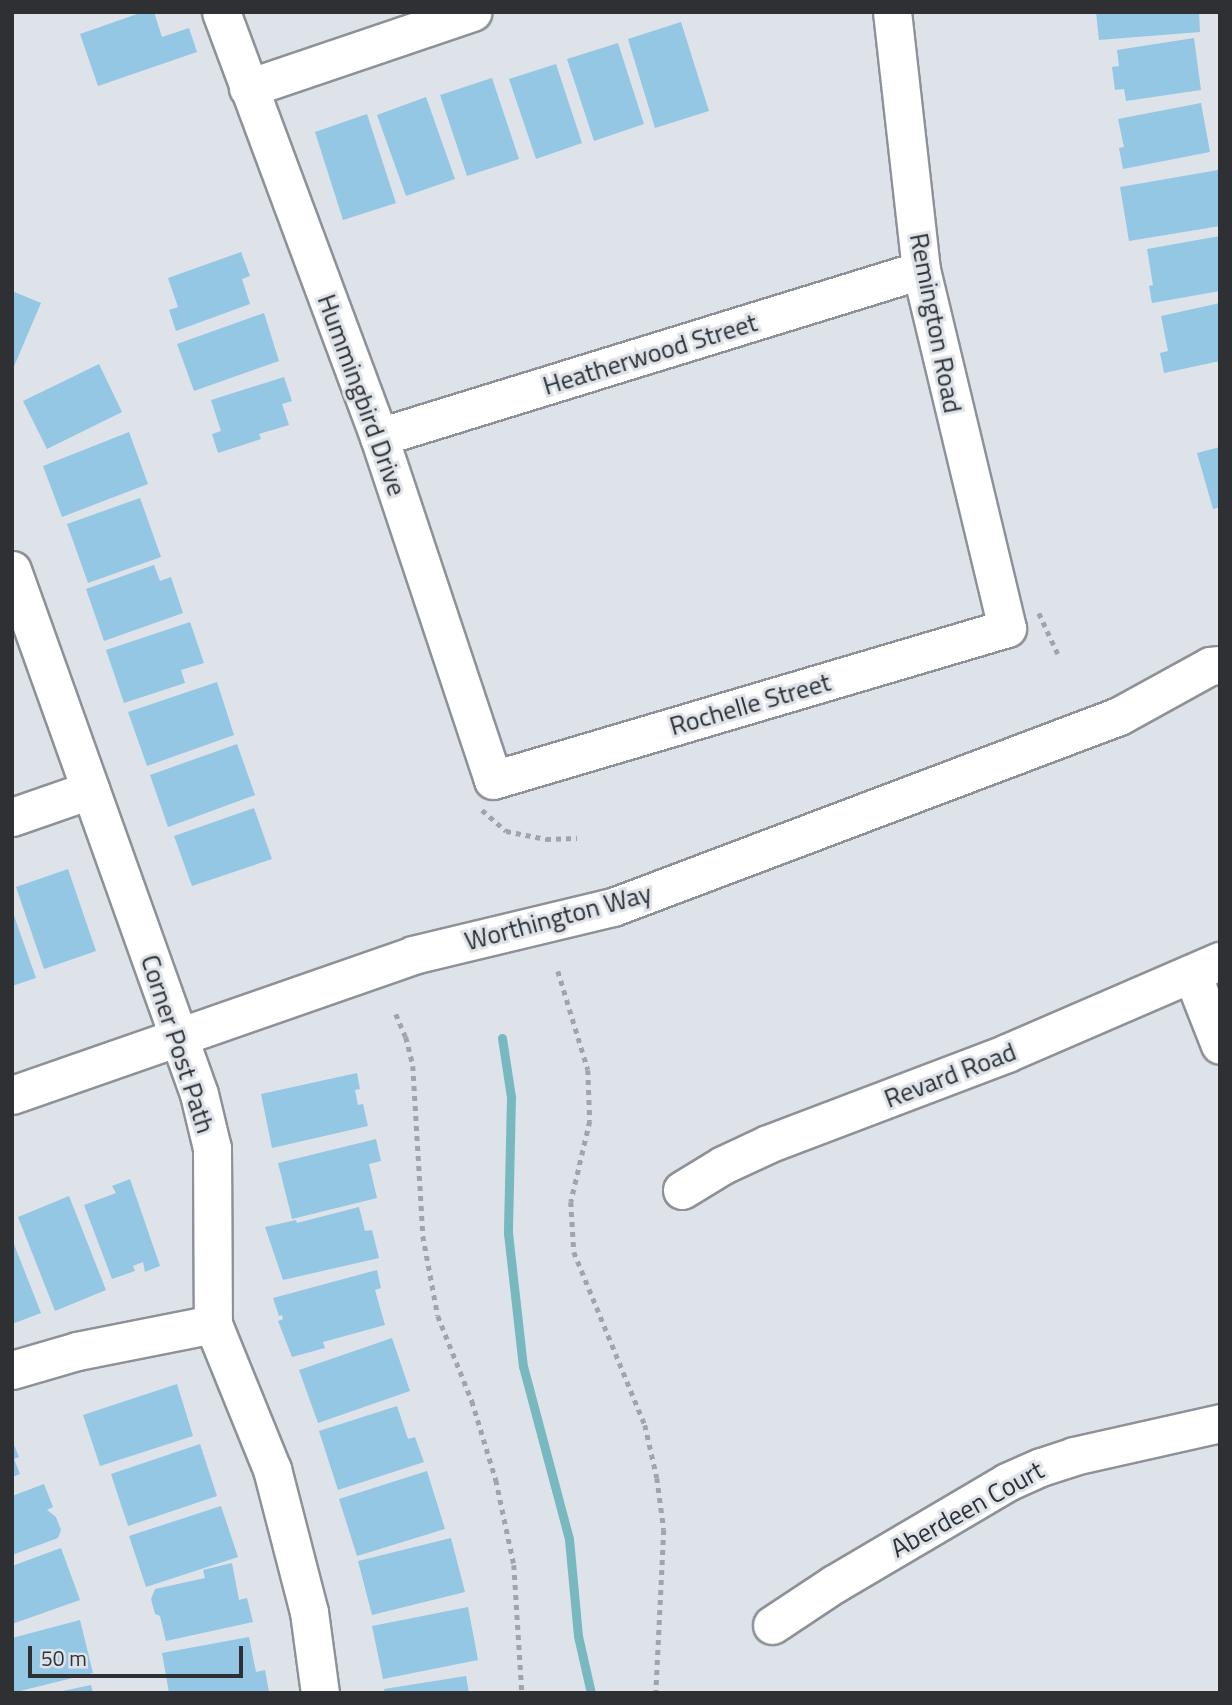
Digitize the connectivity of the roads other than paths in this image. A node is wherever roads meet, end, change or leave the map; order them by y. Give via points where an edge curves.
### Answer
1 (221, 12) edge
2 (472, 12) edge
3 (892, 12) edge
4 (248, 88) junction
5 (921, 270) junction
6 (379, 437) junction
7 (12, 570) edge
8 (1007, 628) joint
9 (1216, 661) edge
10 (493, 780) joint
11 (90, 790) junction
12 (12, 817) edge
13 (1206, 967) edge
14 (179, 1036) junction
15 (1220, 1045) edge
16 (12, 1095) edge
17 (682, 1190) dead end
18 (214, 1324) junction
19 (12, 1370) edge
20 (1220, 1423) edge
21 (772, 1625) dead end
22 (320, 1693) edge

1 - 4 street, Hummingbird Drive
2 - 4 street
3 - 5 street, Remington Road
4 - 6 street, Hummingbird Drive
5 - 6 street, Heatherwood Street
5 - 8 street, Remington Road
6 - 10 street, Hummingbird Drive
7 - 11 street, Corner Post Path
8 - 10 street, Rochelle Street
9 - 14 street, Worthington Way via 1119,716 613,907 413,955
11 - 12 street
11 - 14 street, Corner Post Path
13 - 15 street
13 - 17 street, Revard Road via 1007,1053 768,1143
14 - 16 street, Worthington Way
14 - 18 street, Corner Post Path via 212,1147
18 - 19 street via 77,1351
18 - 22 street, Corner Post Path via 276,1481 309,1612
20 - 21 street, Aberdeen Court via 1041,1466 868,1564

